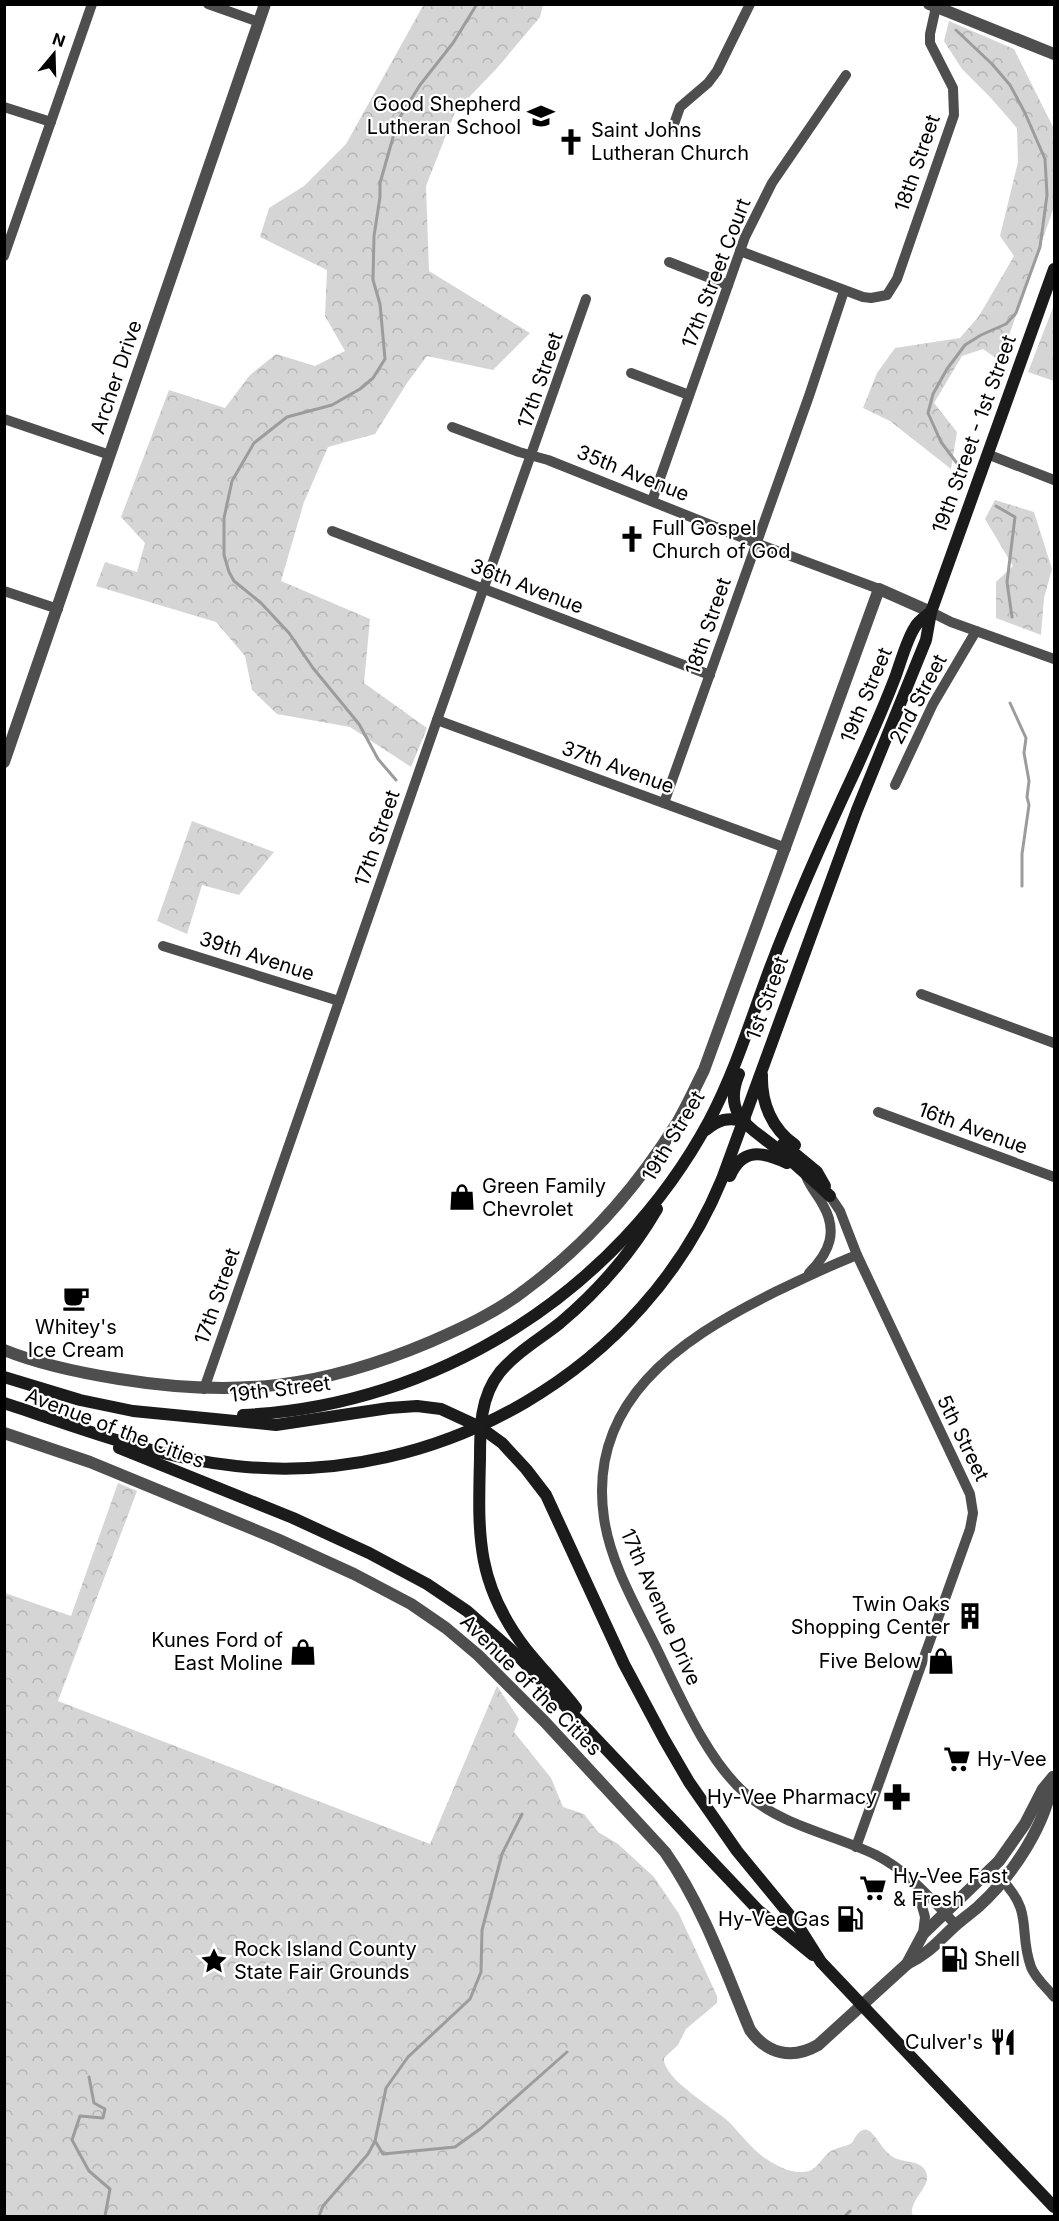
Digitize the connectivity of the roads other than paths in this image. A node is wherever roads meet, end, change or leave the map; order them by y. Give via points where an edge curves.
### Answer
1 (92, 4) edge
2 (208, 4) edge
3 (265, 4) edge
4 (750, 4) edge
5 (932, 6) edge
6 (259, 22) junction
7 (1054, 54) edge
8 (846, 75) dead end
9 (4, 106) edge
10 (51, 122) junction
11 (673, 127) dead end
12 (5, 251) edge
13 (740, 251) junction
14 (669, 262) dead end
15 (1054, 269) edge
16 (728, 285) junction
17 (844, 291) junction
18 (586, 299) dead end
19 (631, 373) dead end
20 (689, 395) junction
21 (4, 419) edge
22 (452, 427) dead end
23 (987, 454) junction
24 (110, 455) junction
25 (532, 456) junction
26 (1054, 480) edge
27 (652, 501) junction
28 (332, 531) dead end
29 (756, 543) junction
30 (483, 588) junction
31 (879, 589) junction
32 (4, 591) edge
33 (58, 609) junction
34 (931, 612) junction
35 (976, 631) junction
36 (1054, 659) edge
37 (710, 675) junction
38 (437, 720) junction
39 (4, 762) edge
40 (895, 785) dead end
41 (664, 803) junction
42 (786, 848) junction
43 (783, 936) junction
44 (163, 946) dead end
45 (921, 994) dead end
46 (339, 1001) junction
47 (1054, 1043) edge
48 (763, 1066) junction
49 (878, 1112) dead end
50 (743, 1120) junction
51 (701, 1135) junction
52 (682, 1164) junction
53 (803, 1171) junction
54 (1054, 1177) edge
55 (828, 1193) junction
56 (856, 1255) junction
57 (805, 1278) junction
58 (524, 1292) joint
59 (618, 1331) junction
60 (4, 1350) edge
61 (4, 1376) edge
62 (204, 1389) junction
63 (4, 1403) edge
64 (4, 1408) edge
65 (197, 1416) junction
66 (480, 1427) junction
67 (4, 1433) edge
68 (622, 1766) junction
69 (1054, 1775) edge
70 (856, 1847) junction
71 (1002, 1880) junction
72 (916, 1885) junction
73 (946, 1914) junction
74 (956, 1925) junction
75 (923, 1934) junction
76 (821, 1962) junction
77 (907, 1964) junction
78 (1054, 1997) edge
79 (862, 2005) junction
80 (893, 2036) junction
81 (988, 2136) dead end
82 (1054, 2207) edge

1 - 10 street
2 - 6 street
3 - 6 street, Archer Drive
4 - 11 street via 717,71 680,107
5 - 7 street
5 - 17 street, 18th Street via 930,43 953,88 954,115 897,279 887,295 871,298
6 - 24 street, Archer Drive
8 - 13 street, 17th Street Court via 772,183
9 - 10 street
10 - 12 street
13 - 16 street, 17th Street Court
13 - 17 street
14 - 16 street
15 - 23 main road, 19th Street - 1st Street
16 - 20 street, 17th Street Court
17 - 29 street, 18th Street
18 - 25 street, 17th Street
19 - 20 street
20 - 27 street, 17th Street Court
21 - 24 street
22 - 25 street, 35th Avenue
23 - 26 street
23 - 34 main road, 19th Street - 1st Street
24 - 33 street, Archer Drive
25 - 27 street, 35th Avenue
25 - 30 street, 17th Street
27 - 29 street, 35th Avenue
28 - 30 street, 36th Avenue
29 - 31 street, 35th Avenue
29 - 37 street, 18th Street
30 - 37 street, 36th Avenue
30 - 38 street, 17th Street
31 - 34 street, 35th Avenue
31 - 42 street, 19th Street
32 - 33 street
33 - 39 street, Archer Drive
34 - 35 street
34 - 43 main road, 19th Street via 915,627
34 - 48 main road, 1st Street via 926,639 857,810
35 - 36 street
35 - 40 street, 2nd Street via 933,704
37 - 41 street, 18th Street
38 - 41 street, 37th Avenue
38 - 46 street, 17th Street
41 - 42 street, 37th Avenue
42 - 58 street, 19th Street via 704,1070 677,1122 600,1224
43 - 50 main road via 761,1017 733,1090 734,1105
43 - 51 main road, 19th Street via 730,1076
44 - 46 street, 39th Avenue
45 - 47 street
46 - 62 street, 17th Street
48 - 50 main road, 1st Street
48 - 55 main road via 764,1101 772,1121 780,1134 822,1169
49 - 54 street, 16th Avenue
50 - 51 main road via 721,1120
50 - 53 main road
50 - 55 main road via 756,1124 818,1172
50 - 59 main road, 1st Street via 715,1196 699,1226 651,1295
51 - 52 main road, 19th Street
52 - 65 main road, 19th Street via 643,1217 582,1280 515,1329 470,1354 393,1387 330,1404 263,1414
52 - 66 main road, Avenue of the Cities via 648,1225 610,1275 499,1374 488,1392
53 - 55 main road
53 - 57 street via 831,1221 829,1245
53 - 59 main road via 759,1153 740,1160 702,1235 675,1274 639,1317
55 - 56 street via 840,1211
56 - 57 street, 17th Avenue Drive
56 - 70 street, 5th Street via 970,1494 974,1513
57 - 70 street, 17th Avenue Drive via 708,1328 680,1347 644,1381 624,1408 610,1440 603,1477 603,1516 611,1550 638,1612 690,1715 734,1782 752,1800 780,1818
58 - 62 street, Avenue of the Cities via 462,1328 375,1364 274,1386
59 - 66 main road, 1st Street via 541,1394
60 - 62 street, Avenue of the Cities via 102,1377
61 - 65 main road, Avenue of the Cities via 97,1404
63 - 66 main road via 140,1447 237,1467 320,1469 387,1458
64 - 68 main road, Avenue of the Cities via 293,1518 427,1584 504,1643
65 - 66 main road, Avenue of the Cities via 276,1425 417,1406 459,1415
66 - 68 main road, Avenue of the Cities via 478,1525 484,1565 496,1600 526,1649
66 - 76 main road, Avenue of the Cities via 514,1455 546,1496 624,1664 689,1782 730,1842 797,1924
67 - 79 street, Avenue of the Cities via 90,1462 277,1539 393,1594 446,1628 544,1722 665,1852 696,1905 750,2030 766,2047 782,2054 811,2049
68 - 76 main road, Avenue of the Cities via 759,1911
69 - 71 street via 1036,1829
69 - 73 street via 1008,1849
70 - 72 street, 17th Avenue Drive via 889,1862
71 - 74 street
71 - 78 street via 1022,1910 1032,1971
72 - 73 street, 17th Avenue Drive
72 - 75 street via 925,1917
73 - 74 street, 17th Avenue Drive
73 - 75 street
74 - 77 street via 926,1955
75 - 77 street
76 - 79 main road, Avenue of the Cities
77 - 79 street
79 - 80 main road, Avenue of the Cities
80 - 81 main road, Avenue of the Cities
80 - 82 main road, Avenue of the Cities

